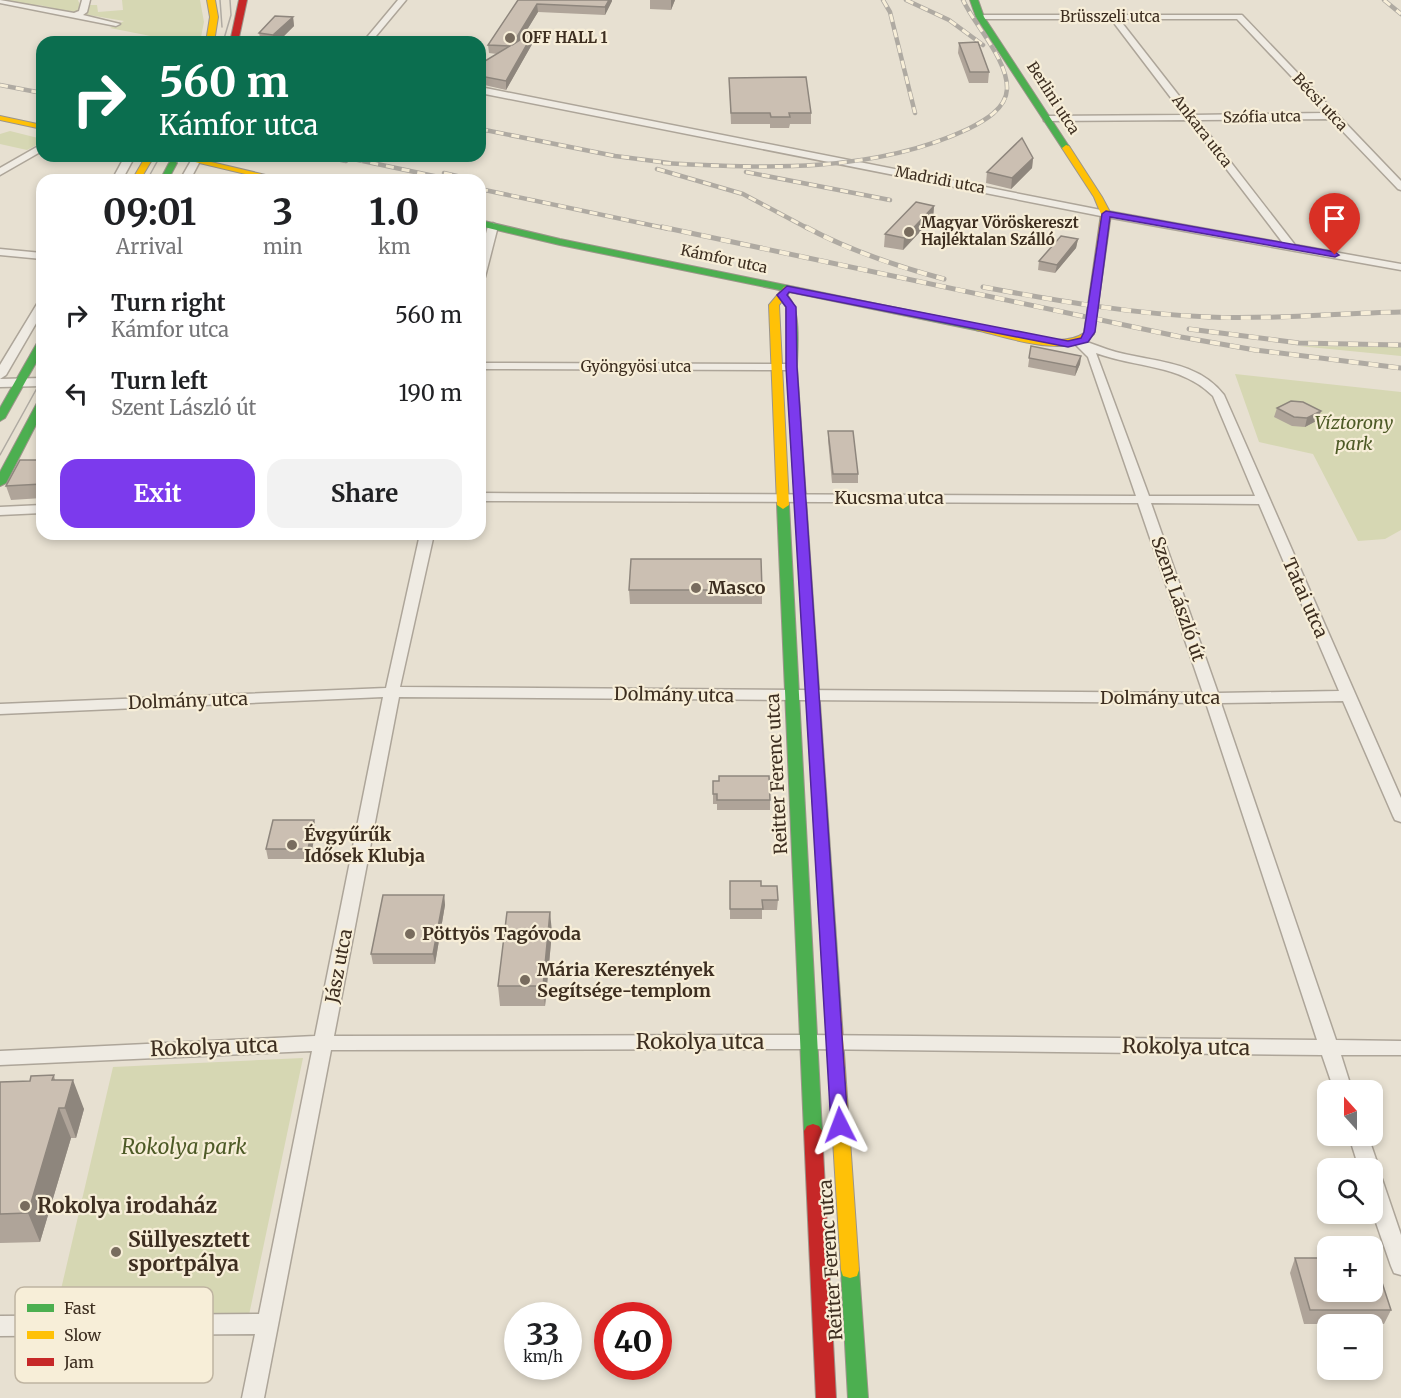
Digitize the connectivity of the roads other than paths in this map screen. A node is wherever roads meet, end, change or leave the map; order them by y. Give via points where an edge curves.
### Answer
1 (86, 0) edge
2 (211, 0) edge
3 (243, 0) edge
4 (402, 0) edge
5 (974, 0) edge
6 (0, 1) edge
7 (75, 16) junction
8 (980, 17) junction
9 (1113, 17) junction
10 (1239, 17) joint
11 (116, 24) dead end
12 (212, 36) edge
13 (235, 36) edge
14 (372, 36) edge
15 (486, 91) edge
16 (1333, 116) junction
17 (1191, 117) junction
18 (0, 118) edge
19 (1047, 119) junction
20 (36, 126) edge
21 (36, 151) edge
22 (200, 162) edge
23 (0, 172) edge
24 (255, 174) edge
25 (1401, 187) edge
26 (1106, 214) junction
27 (487, 224) edge
28 (1291, 246) junction
29 (1, 253) edge
30 (36, 256) edge
31 (1401, 267) edge
32 (785, 292) junction
33 (36, 314) edge
34 (1080, 343) junction
35 (36, 354) edge
36 (486, 366) edge
37 (776, 367) junction
38 (792, 367) junction
39 (0, 375) edge
40 (36, 382) edge
41 (1206, 382) joint
42 (0, 383) edge
43 (20, 383) junction
44 (36, 414) edge
45 (0, 418) edge
46 (0, 483) edge
47 (486, 497) edge
48 (783, 498) junction
49 (801, 498) junction
50 (1144, 500) junction
51 (1262, 500) junction
52 (36, 509) edge
53 (0, 511) edge
54 (426, 540) edge
55 (392, 692) junction
56 (791, 695) junction
57 (812, 696) junction
58 (1348, 696) junction
59 (1213, 698) junction
60 (0, 709) edge
61 (1401, 816) edge
62 (809, 1042) junction
63 (834, 1042) junction
64 (324, 1043) junction
65 (1329, 1048) junction
66 (1401, 1048) edge
67 (0, 1058) edge
68 (1340, 1080) edge
69 (1383, 1212) edge
70 (1401, 1266) edge
71 (213, 1324) edge
72 (267, 1324) junction
73 (0, 1326) edge
74 (15, 1326) edge
75 (253, 1398) edge
76 (826, 1398) edge
77 (858, 1398) edge

1 - 7 street via 83,12
2 - 12 street
3 - 13 street
4 - 14 street
5 - 8 street, Berlini utca
6 - 7 street
7 - 11 street
8 - 9 street, Brüsszeli utca
8 - 19 street, Berlini utca
9 - 10 street, Brüsszeli utca
9 - 17 street, Ankara utca
10 - 16 street, Bécsi utca
15 - 26 street, Madridi utca
16 - 17 street, Szófia utca
16 - 25 street, Bécsi utca
17 - 19 street, Szófia utca
17 - 28 street, Ankara utca
18 - 20 street
19 - 26 street, Berlini utca
21 - 23 street
22 - 24 street
26 - 28 street, Madridi utca
26 - 34 street via 1091,328
27 - 32 street, Kámfor utca
28 - 31 street, Madridi utca
29 - 30 street
32 - 34 street, Kámfor utca via 1055,343
32 - 37 street, Reitter Ferenc utca via 774,304
32 - 38 street, Reitter Ferenc utca via 791,307
33 - 39 street
34 - 41 street, Kámfor utca via 1189,373
34 - 50 street, Szent László út via 1093,356
35 - 43 street
36 - 37 street, Gyöngyösi utca
37 - 38 street, Gyöngyösi utca
37 - 48 street, Reitter Ferenc utca
38 - 49 street, Reitter Ferenc utca
40 - 43 street
41 - 51 street, Tatai utca via 1218,395
42 - 43 street
43 - 45 street
44 - 46 street
47 - 48 street, Kucsma utca
48 - 49 street, Kucsma utca
48 - 56 street, Reitter Ferenc utca
49 - 50 street, Kucsma utca
49 - 57 street, Reitter Ferenc utca
50 - 51 street, Kucsma utca
50 - 59 street, Szent László út
51 - 58 street, Tatai utca
52 - 53 street
54 - 55 street, Jász utca
55 - 56 street, Dolmány utca
55 - 60 street, Dolmány utca
55 - 64 street, Jász utca
56 - 57 street, Dolmány utca
56 - 62 street, Reitter Ferenc utca
57 - 59 street, Dolmány utca
57 - 63 street, Reitter Ferenc utca
58 - 59 street, Dolmány utca
58 - 61 street, Tatai utca
59 - 65 street, Szent László út
62 - 63 street, Rokolya utca
62 - 64 street, Rokolya utca
62 - 76 street, Reitter Ferenc utca
63 - 65 street, Rokolya utca
63 - 77 street, Reitter Ferenc utca
64 - 67 street, Rokolya utca
64 - 72 street, Jász utca
65 - 66 street, Rokolya utca
65 - 68 street, Szent László út
69 - 70 street
71 - 72 street
72 - 75 street, Jász utca
73 - 74 street

